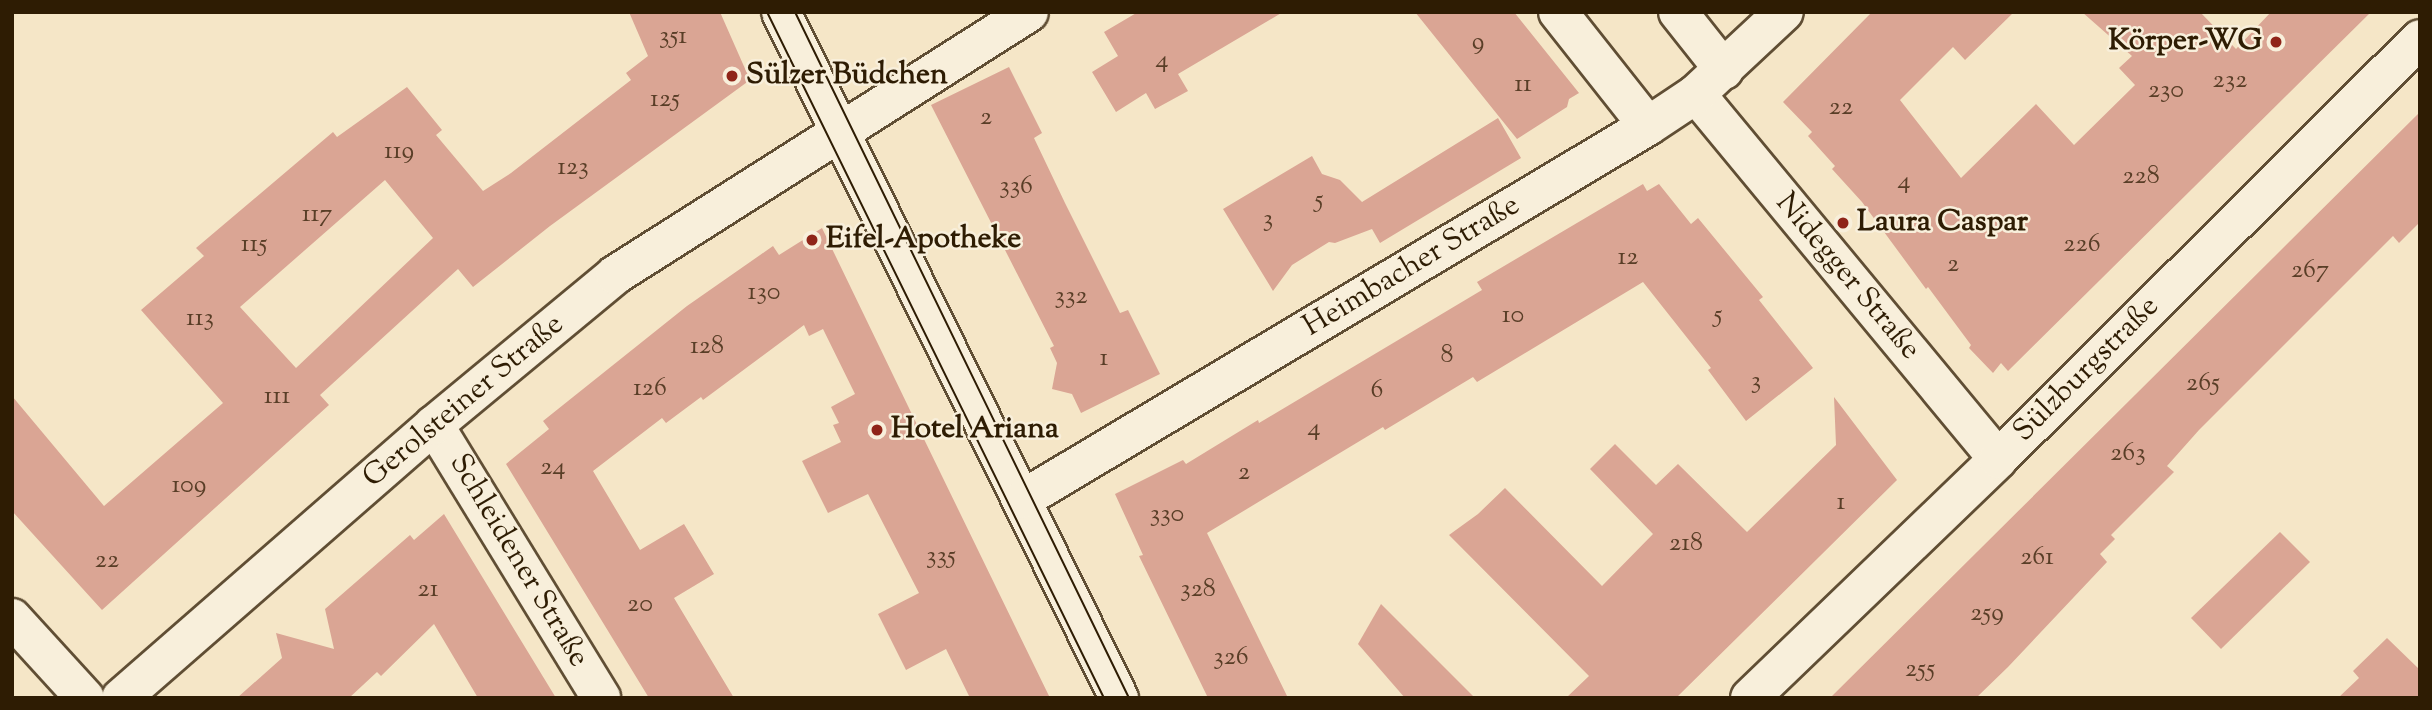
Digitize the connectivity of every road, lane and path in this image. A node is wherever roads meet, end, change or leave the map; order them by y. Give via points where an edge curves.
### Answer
1 (781, 12) edge
2 (1029, 12) edge
3 (1558, 12) edge
4 (1678, 12) edge
5 (1784, 12) edge
6 (2420, 39) edge
7 (1710, 82) junction
8 (1648, 126) junction
9 (836, 136) junction
10 (434, 425) junction
11 (1998, 459) junction
12 (1023, 499) junction
13 (12, 618) edge
14 (85, 698) edge
15 (121, 698) edge
16 (601, 698) edge
17 (1119, 698) edge
18 (1750, 698) edge

1 - 9 street
2 - 9 street, Gerolsteiner Straße
3 - 8 street
4 - 7 street, Nidegger Straße
5 - 7 street, Heimbacher Straße
6 - 11 street, Sülzburgstraße
7 - 8 street, Heimbacher Straße
7 - 11 street, Nidegger Straße
8 - 12 street, Heimbacher Straße
9 - 10 street, Gerolsteiner Straße via 615,275
9 - 12 street
10 - 15 street, Gerolsteiner Straße
10 - 16 street, Schleidener Straße
11 - 18 street, Sülzburgstraße
12 - 17 street
13 - 14 street

